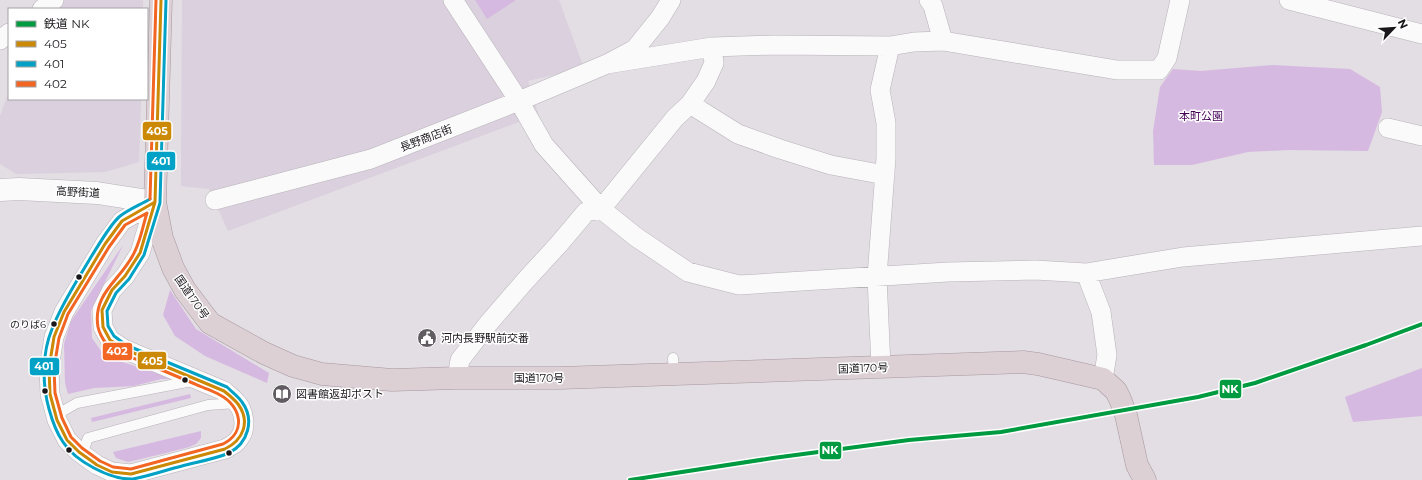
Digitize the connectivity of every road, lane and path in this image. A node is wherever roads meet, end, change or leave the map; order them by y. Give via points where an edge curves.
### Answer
1 (54, 0) edge
2 (161, 0) edge
3 (453, 0) edge
4 (671, 0) edge
5 (929, 0) edge
6 (1180, 0) edge
7 (1289, 0) edge
8 (43, 8) edge
9 (1421, 31) edge
10 (8, 34) edge
11 (0, 40) edge
12 (943, 41) junction
13 (890, 46) junction
14 (712, 48) junction
15 (607, 64) junction
16 (519, 101) junction
17 (690, 104) junction
18 (1388, 128) dead end
19 (1422, 136) edge
20 (885, 175) junction
21 (0, 190) edge
22 (215, 200) dead end
23 (155, 202) junction
24 (601, 209) junction
25 (1422, 236) edge
26 (1086, 273) junction
27 (877, 277) junction
28 (881, 367) junction
29 (457, 378) junction
30 (196, 380) junction
31 (1103, 380) junction
32 (237, 402) junction
33 (56, 415) junction
34 (82, 454) junction
35 (1145, 480) edge

1 - 8 street
2 - 23 highway, 国道170号
3 - 16 street
4 - 15 street via 635,49
5 - 12 street
6 - 12 street via 1168,58 1159,70 1117,70
7 - 9 street
10 - 11 street
12 - 13 street
13 - 14 street via 774,45
13 - 20 street via 880,90 886,123
14 - 15 street
14 - 17 street via 714,63
15 - 16 street, 長野商店街
16 - 22 street, 長野商店街 via 371,159
16 - 24 street via 544,145
17 - 20 street via 738,134 831,165
17 - 24 street via 675,118
18 - 19 street
20 - 27 street
21 - 23 street, 高野街道 via 97,193
23 - 29 highway, 国道170号 via 162,238 173,268 185,290 210,323 264,353 293,366 322,374 392,380
23 - 30 street via 140,253 112,290 102,310 103,327 110,340 124,349
23 - 33 street via 122,221 64,312 54,337 49,368 50,394
24 - 27 street via 636,237 688,272 739,285
24 - 29 street via 586,212 510,297 461,357
25 - 26 street via 1183,257
26 - 27 street via 1035,270
26 - 31 street via 1101,312 1107,355
27 - 28 street
28 - 29 highway, 国道170号 via 674,366 560,378
28 - 31 highway, 国道170号 via 1023,362
30 - 32 street via 224,391
30 - 33 lane via 77,403
31 - 35 highway via 1120,399 1137,465
32 - 34 lane via 208,405 88,438
32 - 34 street via 243,413 244,426 241,436 225,449 131,474 107,470
33 - 34 street via 67,440

